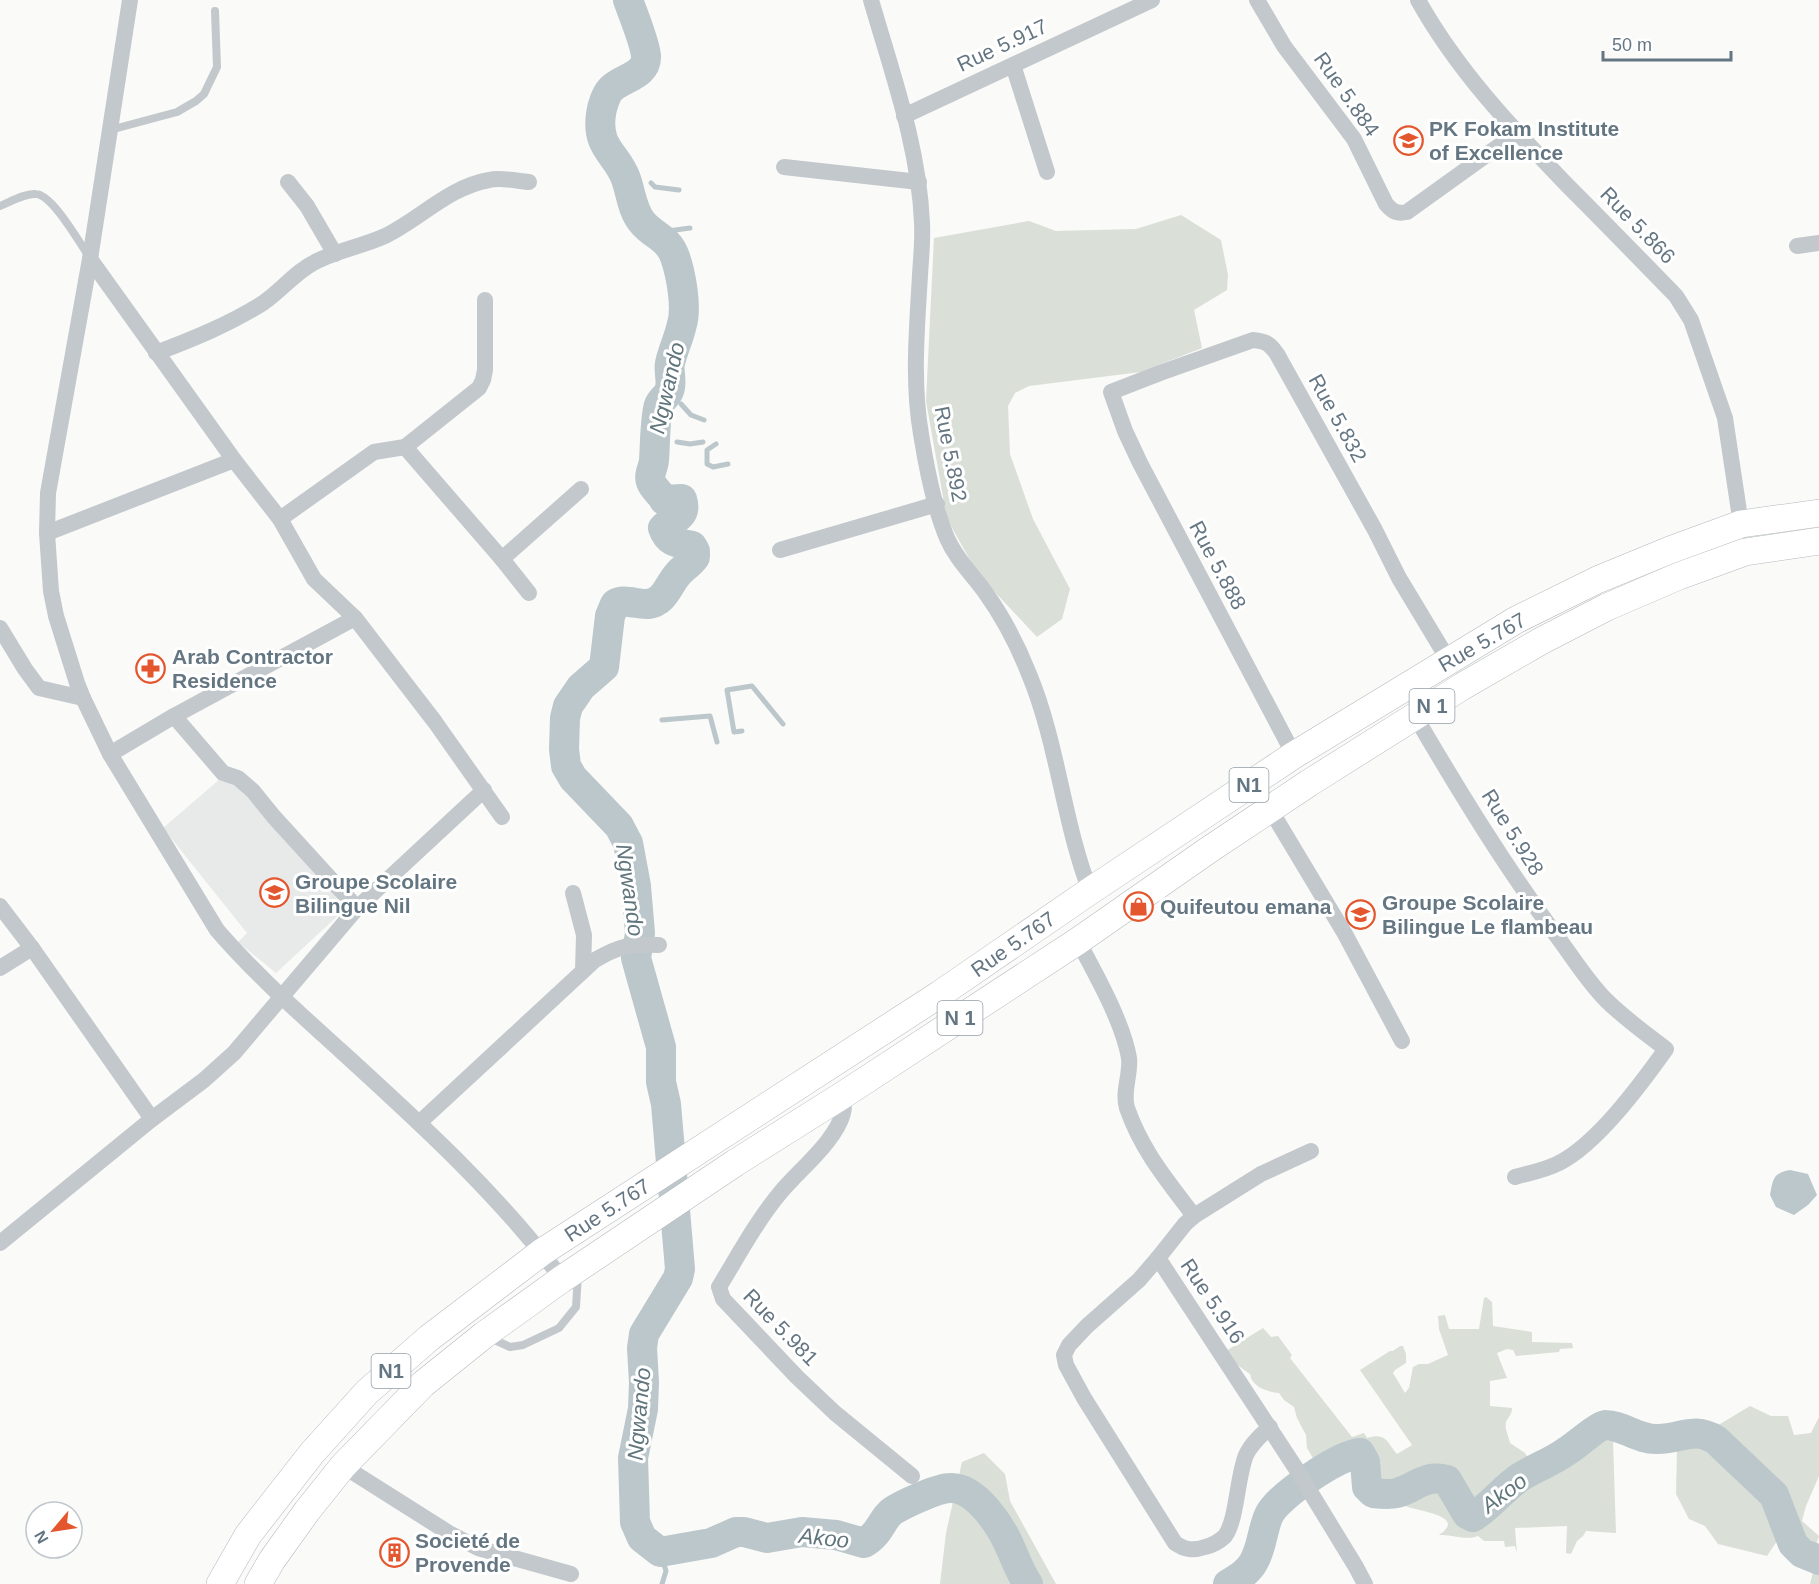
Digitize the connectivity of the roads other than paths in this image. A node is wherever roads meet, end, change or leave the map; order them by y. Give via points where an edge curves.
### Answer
1 (130, 0) edge
2 (871, 0) edge
3 (1152, 0) edge
4 (1257, 0) edge
5 (1418, 0) edge
6 (215, 11) dead end
7 (1013, 64) junction
8 (904, 116) junction
9 (110, 130) junction
10 (1517, 133) junction
11 (784, 167) dead end
12 (1047, 171) dead end
13 (288, 182) dead end
14 (529, 182) dead end
15 (919, 182) junction
16 (0, 206) edge
17 (1819, 243) edge
18 (1797, 246) dead end
19 (335, 254) junction
20 (90, 259) junction
21 (485, 300) dead end
22 (156, 353) junction
23 (1111, 392) joint
24 (405, 447) junction
25 (234, 460) junction
26 (581, 489) dead end
27 (937, 504) junction
28 (1819, 513) edge
29 (280, 519) junction
30 (1741, 524) junction
31 (47, 533) junction
32 (1819, 541) edge
33 (780, 550) dead end
34 (1745, 552) junction
35 (502, 559) junction
36 (529, 593) dead end
37 (355, 618) junction
38 (0, 628) edge
39 (1449, 661) junction
40 (83, 698) junction
41 (174, 716) junction
42 (1415, 716) junction
43 (110, 754) junction
44 (1294, 755) junction
45 (484, 790) junction
46 (1269, 809) junction
47 (502, 817) dead end
48 (1090, 891) junction
49 (573, 893) dead end
50 (0, 906) edge
51 (357, 908) junction
52 (1078, 941) junction
53 (659, 945) dead end
54 (32, 948) junction
55 (0, 968) edge
56 (583, 971) junction
57 (282, 997) junction
58 (1402, 1041) dead end
59 (843, 1095) junction
60 (152, 1119) junction
61 (419, 1123) junction
62 (1311, 1151) dead end
63 (1515, 1177) dead end
64 (1194, 1216) junction
65 (0, 1243) edge
66 (542, 1252) junction
67 (1158, 1258) junction
68 (570, 1273) junction
69 (484, 1335) junction
70 (1270, 1427) junction
71 (343, 1466) junction
72 (912, 1476) dead end
73 (572, 1574) dead end
74 (220, 1584) edge
75 (258, 1584) edge
76 (1365, 1584) edge

1 - 9 street
2 - 8 street, Rue 5.892
3 - 7 street, Rue 5.917
4 - 10 street, Rue 5.884 via 1284,46 1354,139 1393,211 1407,212
5 - 10 street, Rue 5.866 via 1442,39
6 - 9 lane via 217,67 204,94 177,112
7 - 8 street, Rue 5.917
7 - 12 street
8 - 15 street, Rue 5.892
9 - 20 street
10 - 30 street, Rue 5.866 via 1688,312 1725,418
11 - 15 street
13 - 19 street
14 - 19 street via 489,179 455,192 384,236
15 - 27 street, Rue 5.892 via 922,225 915,388
16 - 20 lane via 42,195
17 - 18 street
19 - 22 street via 315,261 248,312
20 - 22 street
20 - 31 street via 48,493
21 - 24 street via 483,380
22 - 25 street
23 - 39 street, Rue 5.832 via 1253,340 1264,340 1277,354 1399,578
23 - 44 street, Rue 5.888 via 1140,463
24 - 29 street via 374,452
24 - 35 street
25 - 29 street
25 - 31 street
26 - 35 street
27 - 33 street
27 - 48 street, Rue 5.892 via 947,539 997,609 1030,676 1044,713 1075,845
28 - 30 highway, Rue 5.767 / N1
29 - 37 street via 314,579
30 - 34 street, Rue 5.866
30 - 39 highway, Rue 5.767 / N1 via 1597,580 1516,620
31 - 40 street via 56,616
32 - 34 highway, N 1
34 - 42 highway, N 1 via 1679,576 1541,640
35 - 36 street
37 - 41 street
37 - 45 street
38 - 40 street via 39,688
39 - 44 highway, Rue 5.767 / N1
40 - 43 street
41 - 43 street
41 - 51 street via 223,773 238,778 253,791
42 - 46 highway, N 1
42 - 63 street, Rue 5.928 via 1530,900 1587,977 1630,1022 1666,1049 1639,1086 1574,1154
43 - 57 street via 217,930
44 - 48 highway, Rue 5.767 / N1
45 - 47 street
45 - 51 street
46 - 52 highway, N 1
46 - 58 street via 1345,934
48 - 66 highway, Rue 5.767 / N1 via 940,994
49 - 56 street via 584,935
50 - 54 street
51 - 57 street
52 - 59 highway, N 1
52 - 64 street via 1125,1043 1129,1060 1126,1105 1140,1140
53 - 56 street via 636,944 613,950
54 - 55 street
54 - 60 street
56 - 61 street
57 - 60 street via 234,1053
57 - 61 street
59 - 68 highway, N 1
59 - 72 street, Rue 5.981 via 843,1115 831,1136 780,1193 719,1287 720,1294 820,1398
60 - 65 street
61 - 66 street
62 - 64 street, Rue 5.916 via 1261,1174
64 - 67 street, Rue 5.916
66 - 68 street
66 - 74 highway, Rue 5.767 / N1 via 429,1338 367,1392 312,1453 248,1535
67 - 70 street, Rue 5.916
67 - 70 street via 1087,1326 1064,1355 1084,1398 1174,1543 1195,1550 1215,1545 1225,1535 1247,1452
68 - 69 highway, N 1
68 - 69 lane via 576,1307 559,1328 524,1345 510,1347
69 - 71 highway, N 1 via 423,1384
70 - 76 street, Rue 5.916
71 - 73 street via 478,1548
71 - 75 highway, N 1

